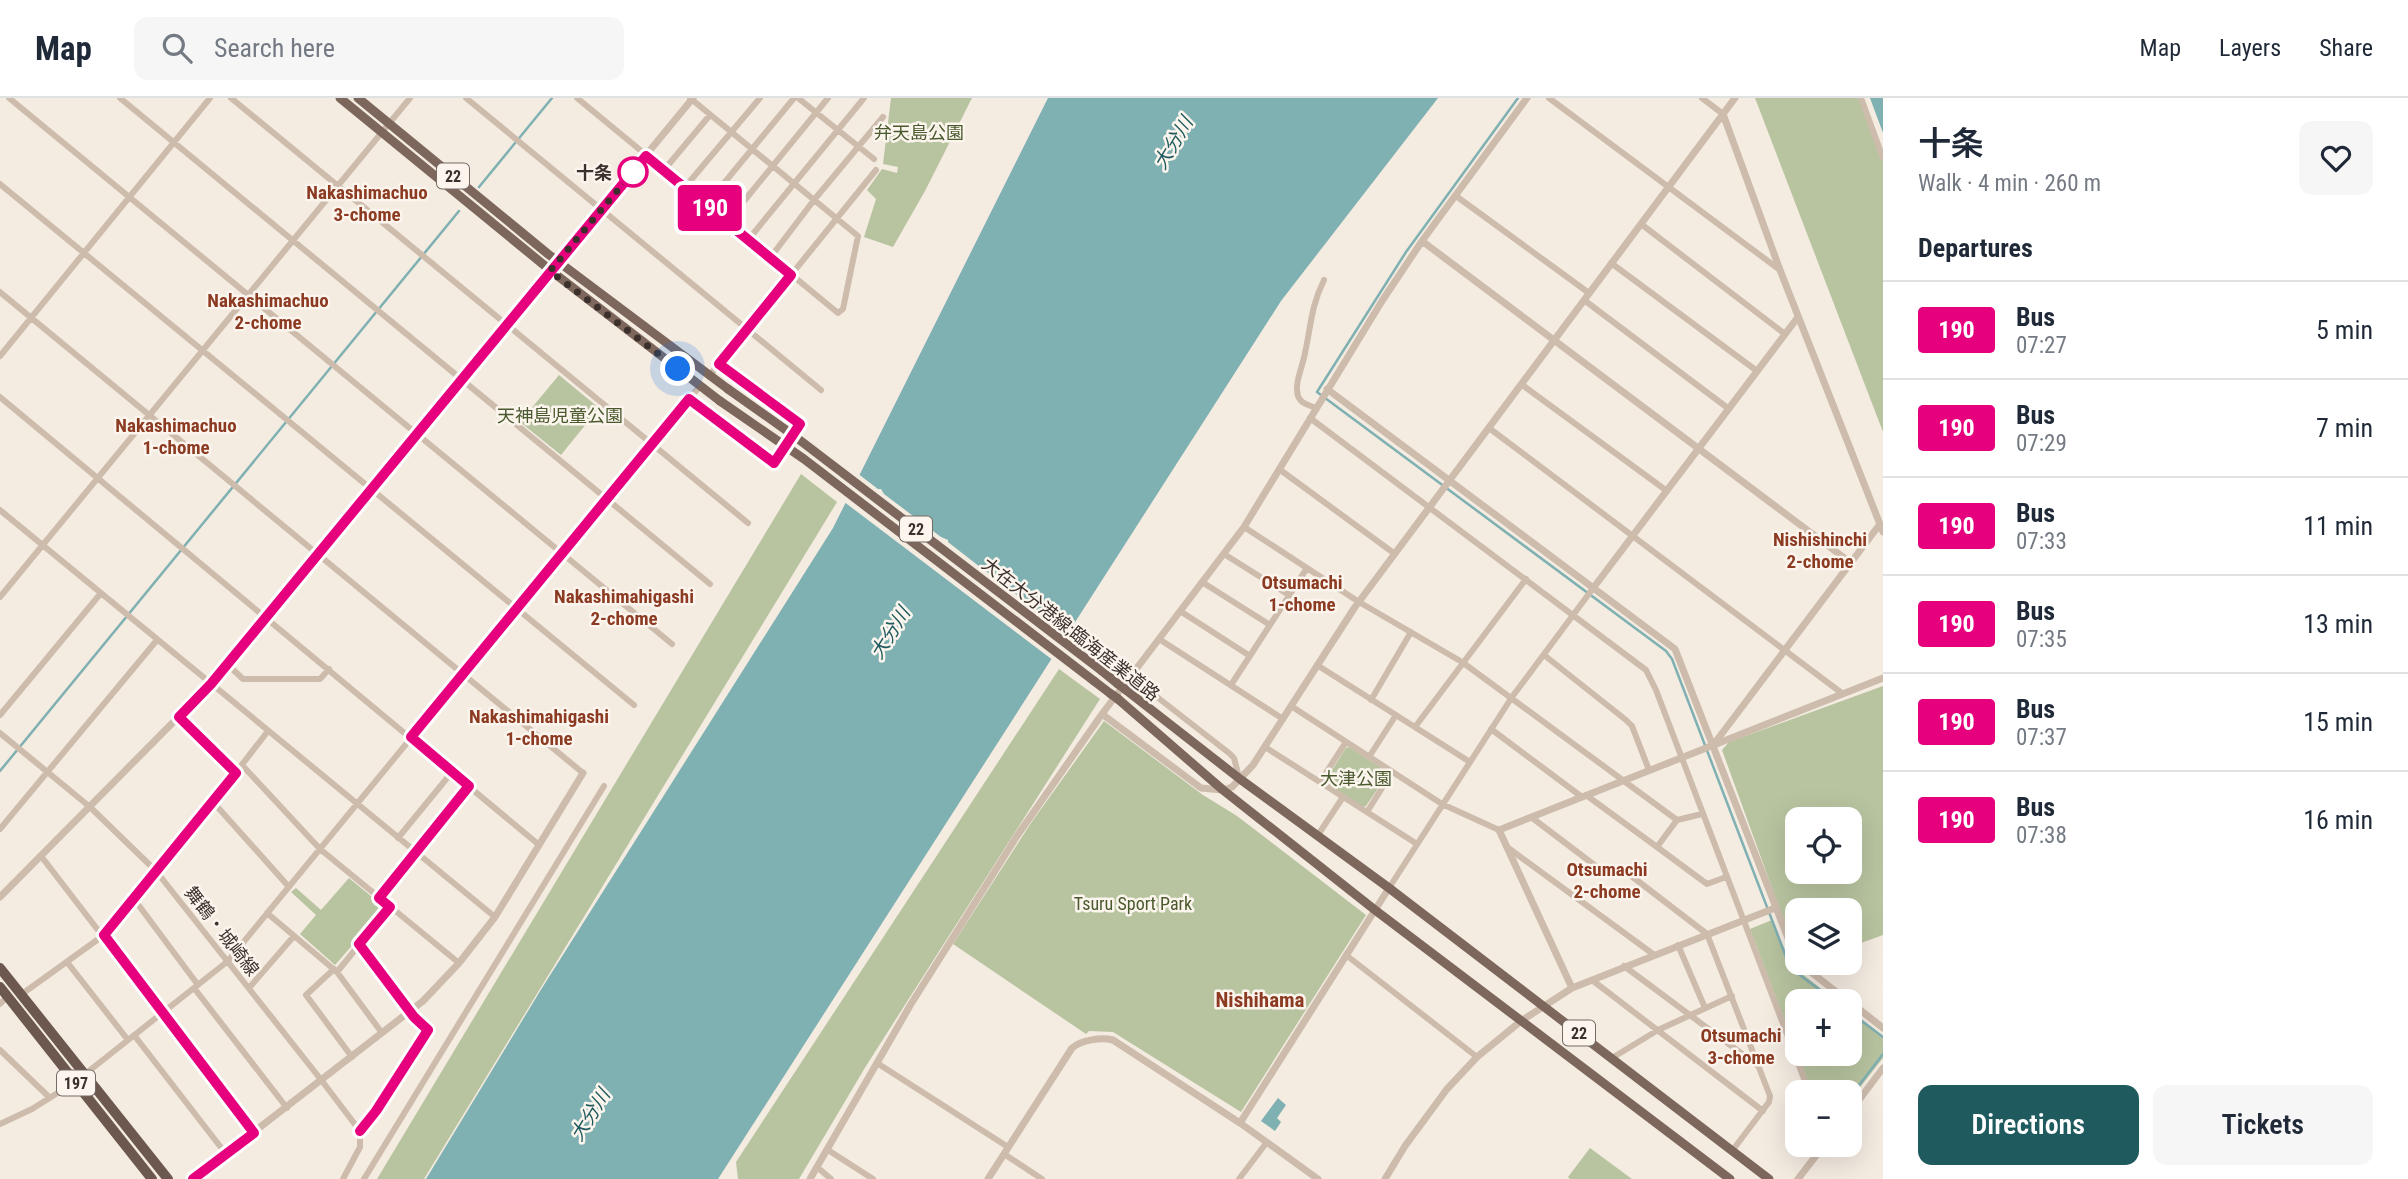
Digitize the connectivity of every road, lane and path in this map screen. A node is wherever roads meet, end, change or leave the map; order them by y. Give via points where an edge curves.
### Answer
1 (9, 98) edge
2 (120, 98) edge
3 (210, 98) edge
4 (231, 98) edge
5 (340, 98) edge
6 (358, 98) edge
7 (410, 98) edge
8 (466, 98) edge
9 (577, 98) edge
10 (760, 98) edge
11 (796, 98) edge
12 (828, 98) edge
13 (864, 98) edge
14 (1528, 98) edge
15 (1549, 98) edge
16 (1702, 98) edge
17 (1735, 98) edge
18 (1861, 98) edge
19 (691, 99) edge
20 (816, 113) junction
21 (1723, 114) junction
22 (710, 115) junction
23 (883, 117) dead end
24 (389, 123) junction
25 (838, 130) junction
26 (382, 132) junction
27 (731, 132) junction
28 (174, 142) junction
29 (859, 147) junction
30 (752, 149) junction
31 (646, 156) junction
32 (1883, 158) edge
33 (874, 159) dead end
34 (773, 166) junction
35 (664, 170) junction
36 (876, 170) dead end
37 (0, 184) edge
38 (794, 184) junction
39 (338, 186) junction
40 (685, 187) junction
41 (1668, 187) junction
42 (1456, 196) junction
43 (129, 197) junction
44 (814, 200) junction
45 (706, 205) junction
46 (602, 210) junction
47 (837, 219) junction
48 (727, 222) junction
49 (1641, 224) junction
50 (293, 240) junction
51 (748, 240) junction
52 (1422, 242) junction
53 (84, 253) junction
54 (770, 258) junction
55 (559, 262) junction
56 (1611, 263) junction
57 (1780, 270) junction
58 (550, 271) junction
59 (791, 275) junction
60 (1324, 280) dead end
61 (0, 292) edge
62 (248, 295) junction
63 (1587, 296) junction
64 (1798, 317) junction
65 (31, 318) junction
66 (506, 324) junction
67 (747, 329) junction
68 (1785, 334) junction
69 (1554, 340) junction
70 (203, 351) junction
71 (0, 356) edge
72 (719, 364) junction
73 (1757, 371) junction
74 (709, 376) junction
75 (461, 379) junction
76 (1521, 384) junction
77 (700, 386) junction
78 (821, 390) dead end
79 (1326, 390) junction
80 (0, 397) edge
81 (689, 399) junction
82 (1316, 408) junction
83 (1729, 409) junction
84 (149, 415) junction
85 (1310, 418) junction
86 (1489, 428) junction
87 (416, 434) junction
88 (652, 444) junction
89 (1699, 449) junction
90 (1279, 469) junction
91 (98, 478) junction
92 (1446, 484) junction
93 (371, 489) junction
94 (1667, 491) junction
95 (607, 499) junction
96 (1429, 507) junction
97 (0, 510) edge
98 (748, 523) dead end
99 (1244, 527) junction
100 (1882, 528) edge
101 (1633, 536) junction
102 (43, 545) junction
103 (318, 554) junction
104 (562, 554) junction
105 (1224, 554) junction
106 (1395, 554) junction
107 (1851, 563) junction
108 (1307, 568) junction
109 (1526, 579) junction
110 (1202, 582) junction
111 (710, 584) dead end
112 (1591, 592) junction
113 (101, 593) junction
114 (1289, 595) junction
115 (0, 597) edge
116 (1359, 602) junction
117 (517, 608) junction
118 (1180, 611) junction
119 (1574, 615) junction
120 (267, 617) junction
121 (1270, 625) junction
122 (1411, 632) junction
123 (1159, 639) junction
124 (157, 640) junction
125 (672, 644) dead end
126 (1785, 650) junction
127 (1544, 655) junction
128 (1250, 656) junction
129 (1462, 662) junction
130 (227, 664) junction
131 (1317, 666) junction
132 (329, 669) junction
133 (463, 674) junction
134 (1130, 676) junction
135 (1883, 678) edge
136 (211, 684) junction
137 (1231, 685) junction
138 (1843, 694) junction
139 (1512, 697) junction
140 (1371, 700) junction
141 (634, 705) dead end
142 (1291, 706) junction
143 (1102, 714) junction
144 (0, 715) edge
145 (1396, 715) junction
146 (179, 717) junction
147 (1283, 719) junction
148 (1415, 727) junction
149 (1491, 729) junction
150 (268, 731) junction
151 (0, 733) edge
152 (411, 737) junction
153 (1346, 742) junction
154 (1708, 746) junction
155 (1265, 747) junction
156 (1369, 757) junction
157 (1681, 757) junction
158 (1470, 762) junction
159 (242, 765) junction
160 (1649, 770) junction
161 (47, 771) junction
162 (452, 772) junction
163 (583, 772) joint
164 (1392, 772) junction
165 (236, 773) junction
166 (1240, 779) junction
167 (1624, 780) junction
168 (1320, 782) junction
169 (469, 786) junction
170 (604, 786) dead end
171 (1223, 790) junction
172 (1584, 796) junction
173 (1343, 797) junction
174 (213, 802) junction
175 (357, 804) junction
176 (1442, 804) junction
177 (90, 807) junction
178 (1367, 812) junction
179 (1702, 814) junction
180 (1531, 817) junction
181 (1677, 820) junction
182 (0, 829) edge
183 (1499, 830) junction
184 (1318, 835) junction
185 (398, 838) junction
186 (538, 844) junction
187 (1417, 844) junction
188 (1506, 846) junction
189 (1657, 847) junction
190 (320, 849) junction
191 (416, 852) junction
192 (41, 856) junction
193 (156, 871) junction
194 (1726, 877) junction
195 (289, 887) junction
196 (1389, 888) junction
197 (0, 897) edge
198 (379, 898) junction
199 (134, 899) junction
200 (390, 907) junction
201 (1775, 908) junction
202 (1375, 910) junction
203 (267, 914) junction
204 (495, 917) junction
205 (1742, 920) junction
206 (1785, 931) edge
207 (1707, 934) junction
208 (104, 935) junction
209 (293, 936) junction
210 (359, 944) junction
211 (1678, 945) junction
212 (1653, 954) junction
213 (1346, 955) junction
214 (228, 961) junction
215 (67, 962) junction
216 (459, 963) junction
217 (1624, 966) junction
218 (0, 968) edge
219 (335, 970) junction
220 (1815, 975) edge
221 (1592, 980) junction
222 (196, 986) junction
223 (0, 987) edge
224 (249, 988) junction
225 (1572, 988) junction
226 (1832, 989) edge
227 (22, 995) junction
228 (1732, 996) junction
229 (4, 1000) edge
230 (1544, 1006) junction
231 (1704, 1008) junction
232 (163, 1012) junction
233 (410, 1012) junction
234 (1862, 1012) edge
235 (1690, 1014) junction
236 (1521, 1021) junction
237 (1883, 1028) edge
238 (1658, 1030) junction
239 (382, 1033) junction
240 (131, 1037) junction
241 (0, 1050) edge
242 (352, 1057) junction
243 (1477, 1057) junction
244 (1612, 1059) junction
245 (877, 1063) junction
246 (1759, 1066) junction
247 (1882, 1071) edge
248 (85, 1073) junction
249 (1804, 1080) edge
250 (322, 1081) junction
251 (75, 1082) junction
252 (49, 1097) junction
253 (1862, 1097) edge
254 (287, 1108) junction
255 (1763, 1111) junction
256 (1240, 1123) junction
257 (0, 1124) edge
258 (360, 1131) junction
259 (254, 1133) junction
260 (1267, 1142) junction
261 (828, 1150) junction
262 (1006, 1151) junction
263 (1732, 1151) junction
264 (226, 1154) junction
265 (1815, 1157) edge
266 (817, 1167) junction
267 (1032, 1177) edge
268 (152, 1179) edge
269 (168, 1179) edge
270 (193, 1179) edge
271 (343, 1179) edge
272 (364, 1179) edge
273 (810, 1179) edge
274 (831, 1179) edge
275 (873, 1179) edge
276 (988, 1179) edge
277 (1042, 1179) edge
278 (1239, 1179) edge
279 (1318, 1179) edge
280 (1385, 1179) edge
281 (1730, 1179) edge
282 (1769, 1179) edge
283 (1798, 1179) edge

1 - 43 street
2 - 28 street
3 - 28 street
4 - 39 street
5 - 26 main road, 大在大分港線;臨海産業道路 / 22
6 - 24 main road, 大在大分港線;臨海産業道路 / 22
7 - 24 street
8 - 46 street
9 - 31 street
10 - 27 street
11 - 20 street
11 - 30 street
12 - 20 street
13 - 25 street
14 - 42 street
15 - 41 street
16 - 21 street
17 - 21 street
18 - 32 street
19 - 22 street
19 - 31 street
20 - 25 street
20 - 34 street
21 - 41 street
21 - 57 street
22 - 27 street
22 - 35 street
23 - 29 street
24 - 26 street
24 - 55 main road, 大在大分港線;臨海産業道路 / 22
25 - 29 street
25 - 38 street
26 - 39 street
26 - 58 main road, 大在大分港線;臨海産業道路 / 22
27 - 30 street
27 - 40 street
28 - 43 street
28 - 50 street
29 - 33 street
29 - 44 street
30 - 34 street
30 - 45 street
31 - 35 street
31 - 46 street
34 - 38 street
34 - 48 street
35 - 40 street
36 - 47 street
37 - 53 street
38 - 44 street
38 - 51 street
39 - 50 street
39 - 66 street
40 - 45 street
41 - 49 street
41 - 57 street
42 - 52 street
42 - 63 street
43 - 53 street
43 - 62 street
44 - 47 street
44 - 54 street
45 - 48 street
46 - 55 street
46 - 67 street
47 - 59 street
47 - 59 street via 858,236 843,309 838,313
48 - 51 street
49 - 56 street
49 - 68 street
50 - 62 street
50 - 75 street
51 - 54 street
52 - 69 street
52 - 79 street
53 - 65 street
53 - 70 street
54 - 59 street
55 - 58 street
55 - 74 main road, 大在大分港線;臨海産業道路 / 22
56 - 63 street
56 - 73 street
57 - 64 street
58 - 66 street
58 - 77 main road, 大在大分港線;臨海産業道路 / 22
59 - 67 street
60 - 82 street via 1312,309 1297,387 1302,402
61 - 65 street
62 - 70 street
62 - 87 street
63 - 69 street
63 - 83 street
64 - 68 street
64 - 100 street
65 - 71 street
65 - 84 street
66 - 75 street
66 - 88 street
67 - 72 street
67 - 78 street
68 - 73 street
69 - 76 street
69 - 89 street
70 - 84 street
70 - 93 street
72 - 74 street
72 - 81 street via 800,424 774,463
73 - 83 street
74 - 166 main road, 大在大分港線;臨海産業道路 / 22, bridge via 793,435
75 - 87 street
75 - 95 street
76 - 86 street
76 - 94 street
77 - 81 street
77 - 171 main road, 大在大分港線;臨海産業道路 / 22, bridge via 804,459 1115,697
79 - 82 street
79 - 92 street
80 - 91 street
81 - 88 street
82 - 85 street
83 - 89 street
84 - 91 street
84 - 103 street
85 - 90 street
85 - 96 street
86 - 92 street
86 - 101 street
87 - 93 street
87 - 104 street
88 - 95 street
88 - 98 street
89 - 94 street
89 - 107 street
90 - 99 street
90 - 106 street
91 - 102 street
91 - 120 street
92 - 96 street
92 - 112 street
93 - 103 street
93 - 117 street
94 - 101 street
95 - 104 street
95 - 111 street
96 - 106 street
96 - 109 street
97 - 102 street
99 - 105 street
99 - 108 street
100 - 107 street
101 - 112 street
101 - 126 street
102 - 113 street
102 - 115 street
103 - 120 street
103 - 133 street
104 - 117 street
104 - 125 street
105 - 110 street
105 - 114 street
106 - 116 street
107 - 126 street
108 - 114 street
108 - 116 street
109 - 119 street
109 - 129 street
110 - 118 street
110 - 121 street
112 - 119 street
112 - 154 street via 1675,649
113 - 124 street
113 - 144 street
114 - 121 street
116 - 122 street
116 - 131 street
117 - 133 street
117 - 141 street
118 - 123 street
118 - 128 street
119 - 127 street
119 - 157 street via 1646,670
120 - 130 street
120 - 132 street
121 - 128 street
122 - 129 street
122 - 140 street
123 - 134 street
123 - 137 street
124 - 136 street
124 - 161 street
126 - 138 street
126 - 154 street
127 - 139 street
127 - 160 street via 1626,720
128 - 137 street
129 - 139 street
129 - 148 street
130 - 132 street via 243,678 320,679
130 - 136 street
131 - 140 street
131 - 142 street
132 - 152 street
133 - 152 street
133 - 163 street
134 - 143 street
134 - 166 street via 1229,753
135 - 138 street
136 - 146 street
136 - 150 street
137 - 147 street
138 - 154 street
139 - 149 street
139 - 167 street
140 - 145 street
142 - 147 street
142 - 153 street
143 - 171 street via 1201,788
143 - 245 street via 948,942
145 - 148 street
145 - 156 street
146 - 165 street
146 - 177 street
147 - 155 street
148 - 158 street
149 - 158 street
149 - 172 street
150 - 159 street
150 - 175 street
151 - 161 street, 舞鶴・城崎線
152 - 162 street
152 - 175 street
153 - 156 street
153 - 168 street
154 - 157 street
154 - 201 street
155 - 166 street
155 - 168 street
156 - 164 street
157 - 160 street
157 - 179 street
158 - 176 street
159 - 165 street
159 - 190 street
160 - 167 street
161 - 177 street, 舞鶴・城崎線
161 - 182 street
162 - 169 street
162 - 185 street
163 - 186 street
164 - 176 street
164 - 178 street
165 - 174 street
166 - 171 street
166 - 184 main road, 大在大分港線;臨海産業道路 / 22
167 - 172 street
167 - 181 street
168 - 173 street
169 - 186 street
169 - 191 street
170 - 272 street
171 - 202 main road, 大在大分港線;臨海産業道路 / 22
172 - 180 street
172 - 189 street
173 - 178 street
173 - 184 street
174 - 193 street
174 - 195 street
175 - 185 street
175 - 190 street
176 - 183 street
176 - 187 street
177 - 192 street
177 - 193 street, 舞鶴・城崎線
178 - 187 street
179 - 181 street
179 - 194 street
180 - 183 street
180 - 207 street via 1605,873 1630,875
181 - 189 street
183 - 188 street
184 - 196 main road, 大在大分港線;臨海産業道路 / 22
185 - 191 street
186 - 204 street
187 - 196 street
188 - 212 street
188 - 225 street
189 - 194 street via 1707,884
190 - 195 street
190 - 198 street
191 - 198 street
191 - 204 street
192 - 197 street
192 - 208 street
193 - 199 street
193 - 214 street, 舞鶴・城崎線
194 - 205 street
195 - 203 street
196 - 202 street
196 - 230 main road, 大在大分港線;臨海産業道路 / 22
198 - 200 street
199 - 208 street
199 - 222 street
200 - 210 street
200 - 216 street
201 - 205 street
201 - 206 street
202 - 213 street
202 - 236 main road, 大在大分港線;臨海産業道路 / 22
203 - 209 street
203 - 214 street
204 - 216 street
205 - 207 street
205 - 249 street
207 - 211 street
207 - 228 street
208 - 215 street
208 - 232 street
209 - 219 street
209 - 224 street
210 - 219 street
210 - 233 street
211 - 212 street
211 - 231 street
212 - 217 street
213 - 243 street
213 - 256 street
214 - 222 street
214 - 224 street, 舞鶴・城崎線
215 - 227 street
215 - 240 street
216 - 233 street
217 - 221 street
217 - 235 street
218 - 227 highway, 197
219 - 239 street
219 - 242 street via 306,995
220 - 226 street
221 - 225 street
221 - 238 street
222 - 232 street
222 - 254 street
223 - 229 highway, 197
224 - 250 street, 舞鶴・城崎線
225 - 230 street
227 - 248 highway, 197
228 - 231 street
228 - 246 street
229 - 251 highway, 197
230 - 236 street
230 - 244 main road, 大在大分港線;臨海産業道路 / 22
231 - 235 street
232 - 240 street
232 - 259 street
233 - 239 street
233 - 258 street via 428,1030
234 - 237 street
235 - 238 street
235 - 246 street
236 - 243 street
236 - 281 main road, 大在大分港線;臨海産業道路 / 22
238 - 244 street
238 - 255 street
239 - 242 street
240 - 248 street
240 - 264 street
241 - 252 street
242 - 250 street
243 - 280 street via 1434,1105
244 - 263 main road, 大在大分港線;臨海産業道路 / 22
245 - 261 street
245 - 262 street
246 - 255 street via 1770,1099
247 - 253 street
248 - 251 street
248 - 269 highway, 197
250 - 254 street
250 - 258 street, 舞鶴・城崎線
251 - 252 street
251 - 268 highway, 197
252 - 257 street
254 - 259 street
255 - 263 street
256 - 260 street
256 - 262 street via 1105,1038 1072,1048
258 - 271 street via 360,1147
259 - 264 street
260 - 278 street
260 - 279 street
261 - 266 street
261 - 275 street
262 - 267 street
262 - 276 street
263 - 282 main road, 大在大分港線;臨海産業道路 / 22
264 - 270 street
265 - 283 street
266 - 273 street
266 - 274 street
267 - 277 street

